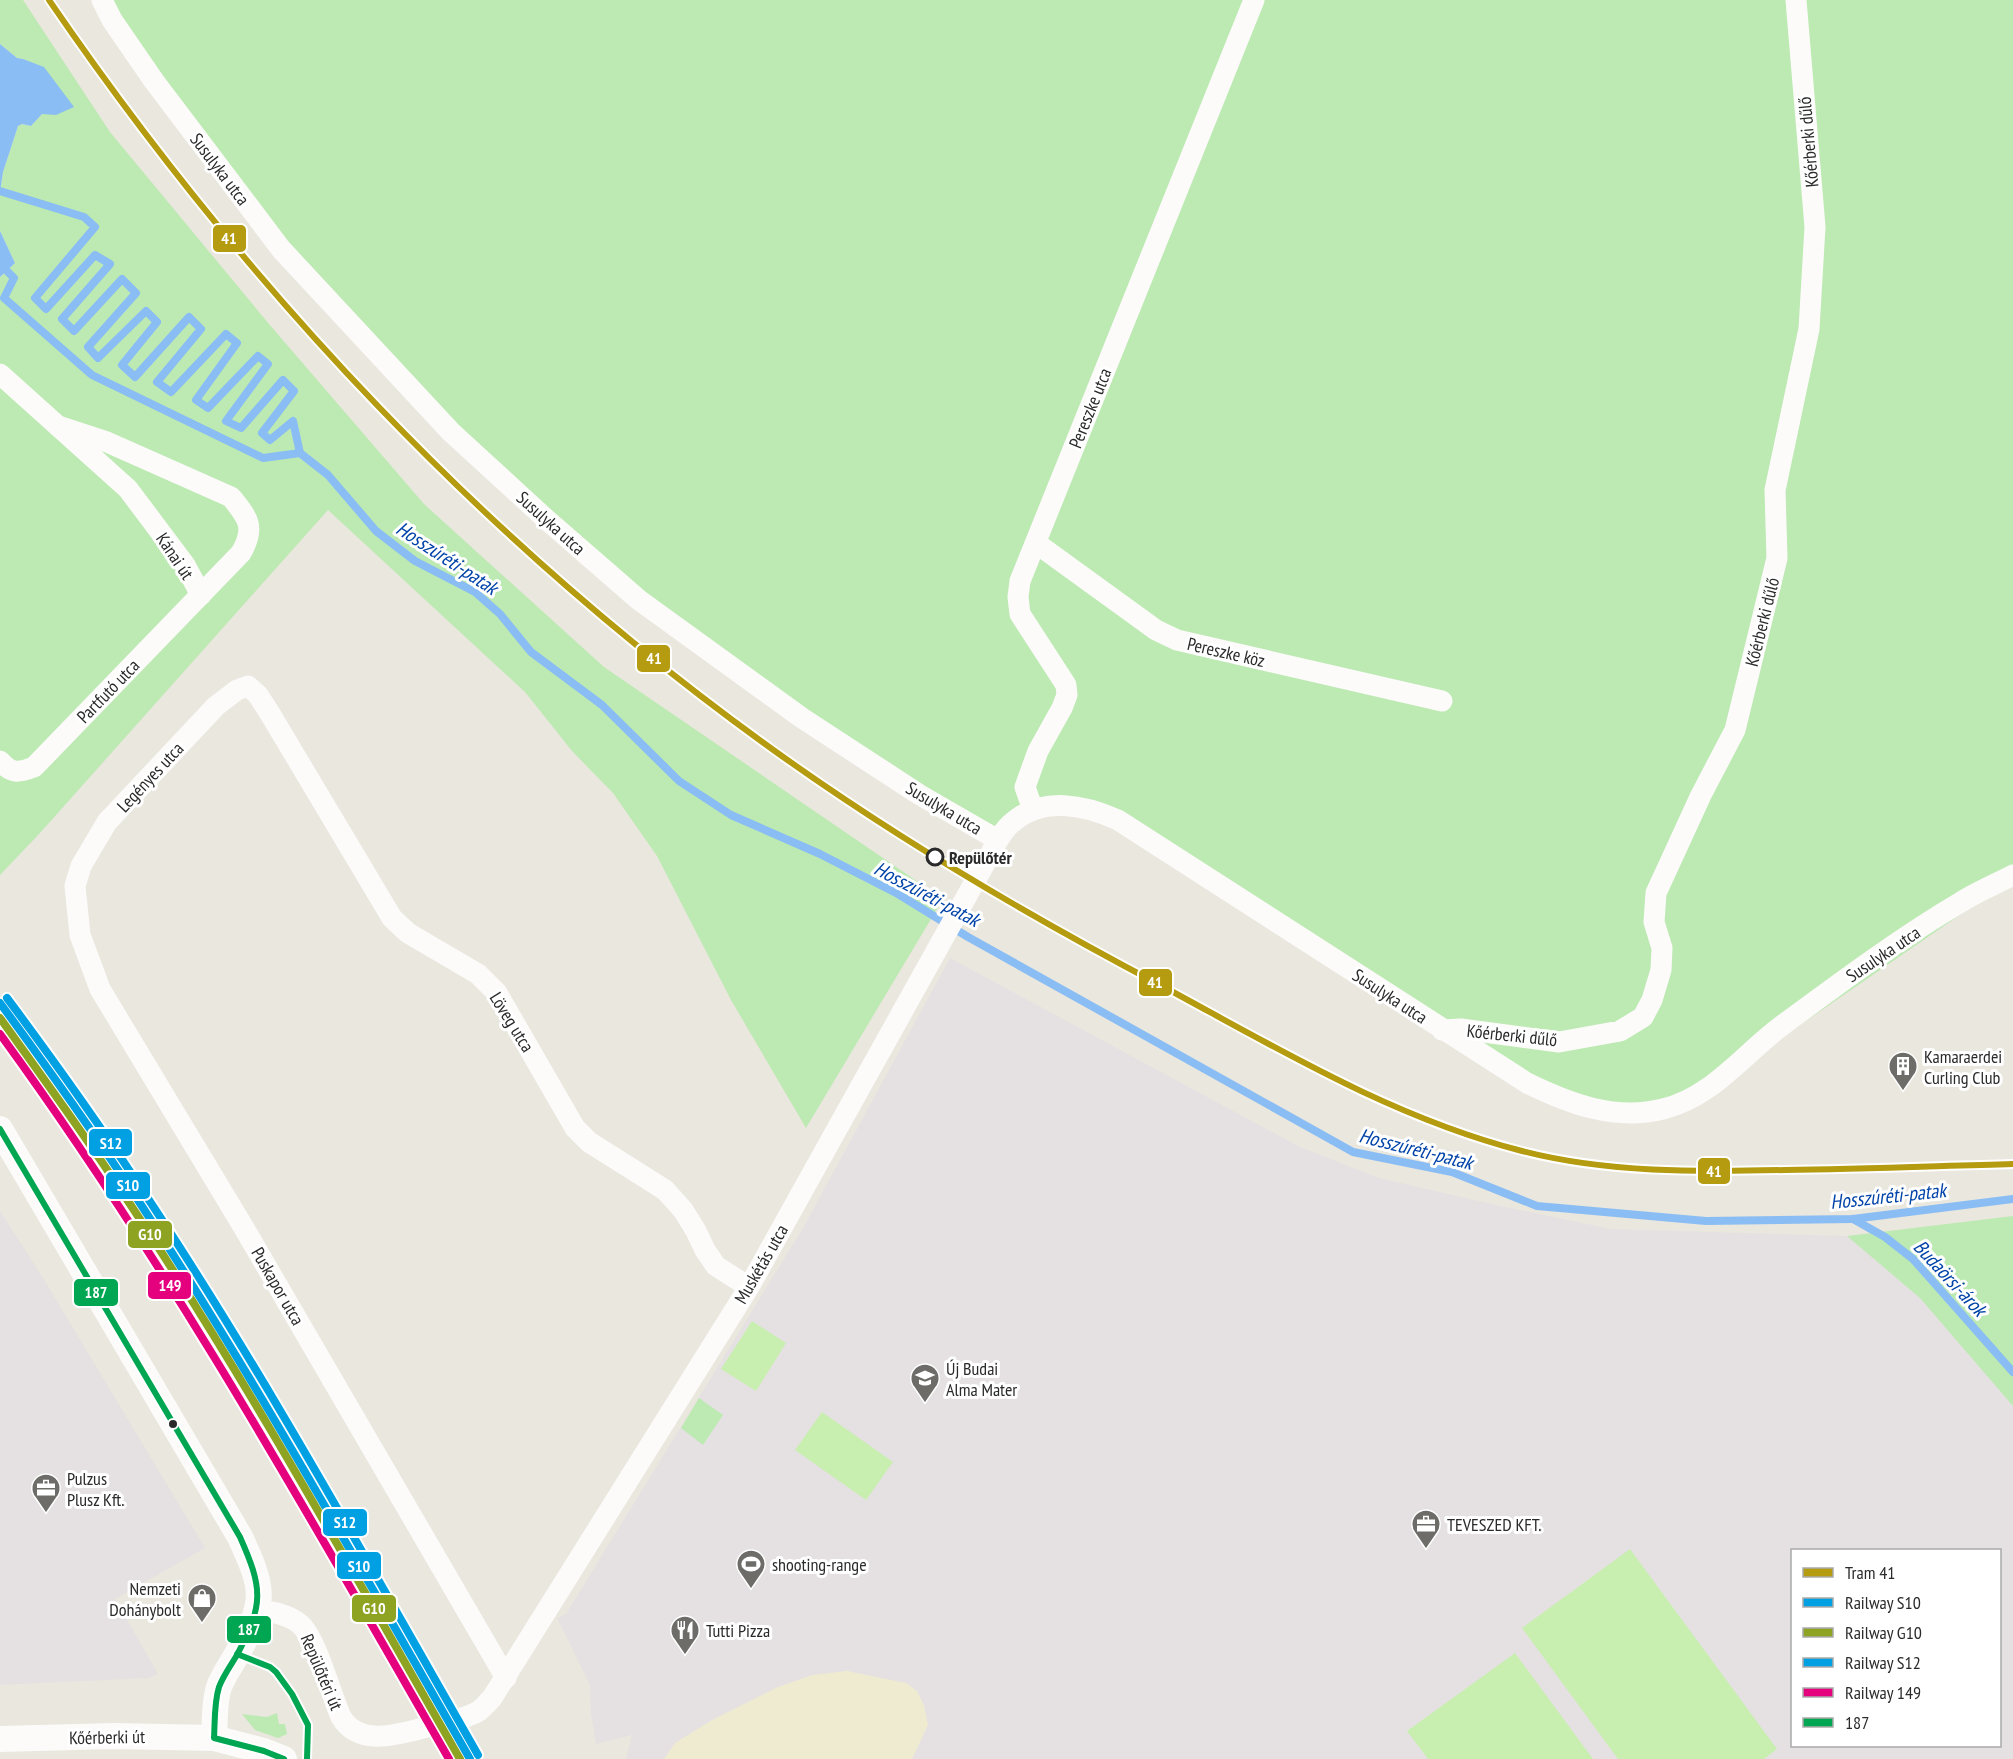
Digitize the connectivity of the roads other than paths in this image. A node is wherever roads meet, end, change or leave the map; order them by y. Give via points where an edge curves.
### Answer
1 (102, 0) edge
2 (1254, 0) edge
3 (1796, 0) edge
4 (0, 374) edge
5 (58, 426) junction
6 (1036, 543) junction
7 (201, 595) junction
8 (248, 686) joint
9 (1442, 701) dead end
10 (4, 766) edge
11 (1033, 810) junction
12 (998, 840) junction
13 (2013, 875) edge
14 (75, 886) joint
15 (1442, 1030) junction
16 (0, 1129) edge
17 (749, 1287) junction
18 (259, 1610) junction
19 (506, 1678) junction
20 (214, 1738) junction
21 (0, 1739) edge
22 (284, 1759) edge

1 - 12 street, Susulyka utca via 154,81 281,249 450,432 639,600 802,718 920,795
2 - 6 street, Pereszke utca
3 - 15 street, Kőérberki dűlő via 1815,227 1809,329 1775,490 1777,558 1735,730 1656,893 1654,922 1662,948 1661,970 1652,1000 1643,1017 1620,1031 1559,1042
4 - 5 street, Kánai út
5 - 7 street, Kánai út via 128,489 185,565
5 - 7 street, Kánai út via 107,442 231,497 248,521 248,541
6 - 9 street, Pereszke köz via 1155,630 1177,640
6 - 11 street, Pereszke utca via 1020,580 1020,614 1066,685 1067,695 1025,787
7 - 10 street, Partfutó utca via 34,767 21,772
8 - 14 street, Legényes utca via 216,706 107,822 81,866
8 - 17 street, Löveg utca via 269,712 392,918 408,933 478,974 497,993 575,1128 589,1142 665,1190 683,1210 716,1266
11 - 12 street, Susulyka utca via 1013,822
11 - 15 street, Susulyka utca via 1075,806 1118,820
12 - 17 street, Muskétás utca
13 - 15 street, Susulyka utca via 1961,902 1838,984 1769,1035 1710,1088 1662,1110 1626,1113 1562,1100
14 - 19 street, Puskapor utca via 80,935 100,989
16 - 18 street via 240,1537 256,1571
17 - 19 street, Muskétás utca
18 - 19 street, Repülőtéri út via 289,1617 302,1626 311,1639 341,1717 356,1732 390,1736 467,1717 480,1710
18 - 20 street via 219,1686
20 - 21 street, Kőérberki út
20 - 22 street

